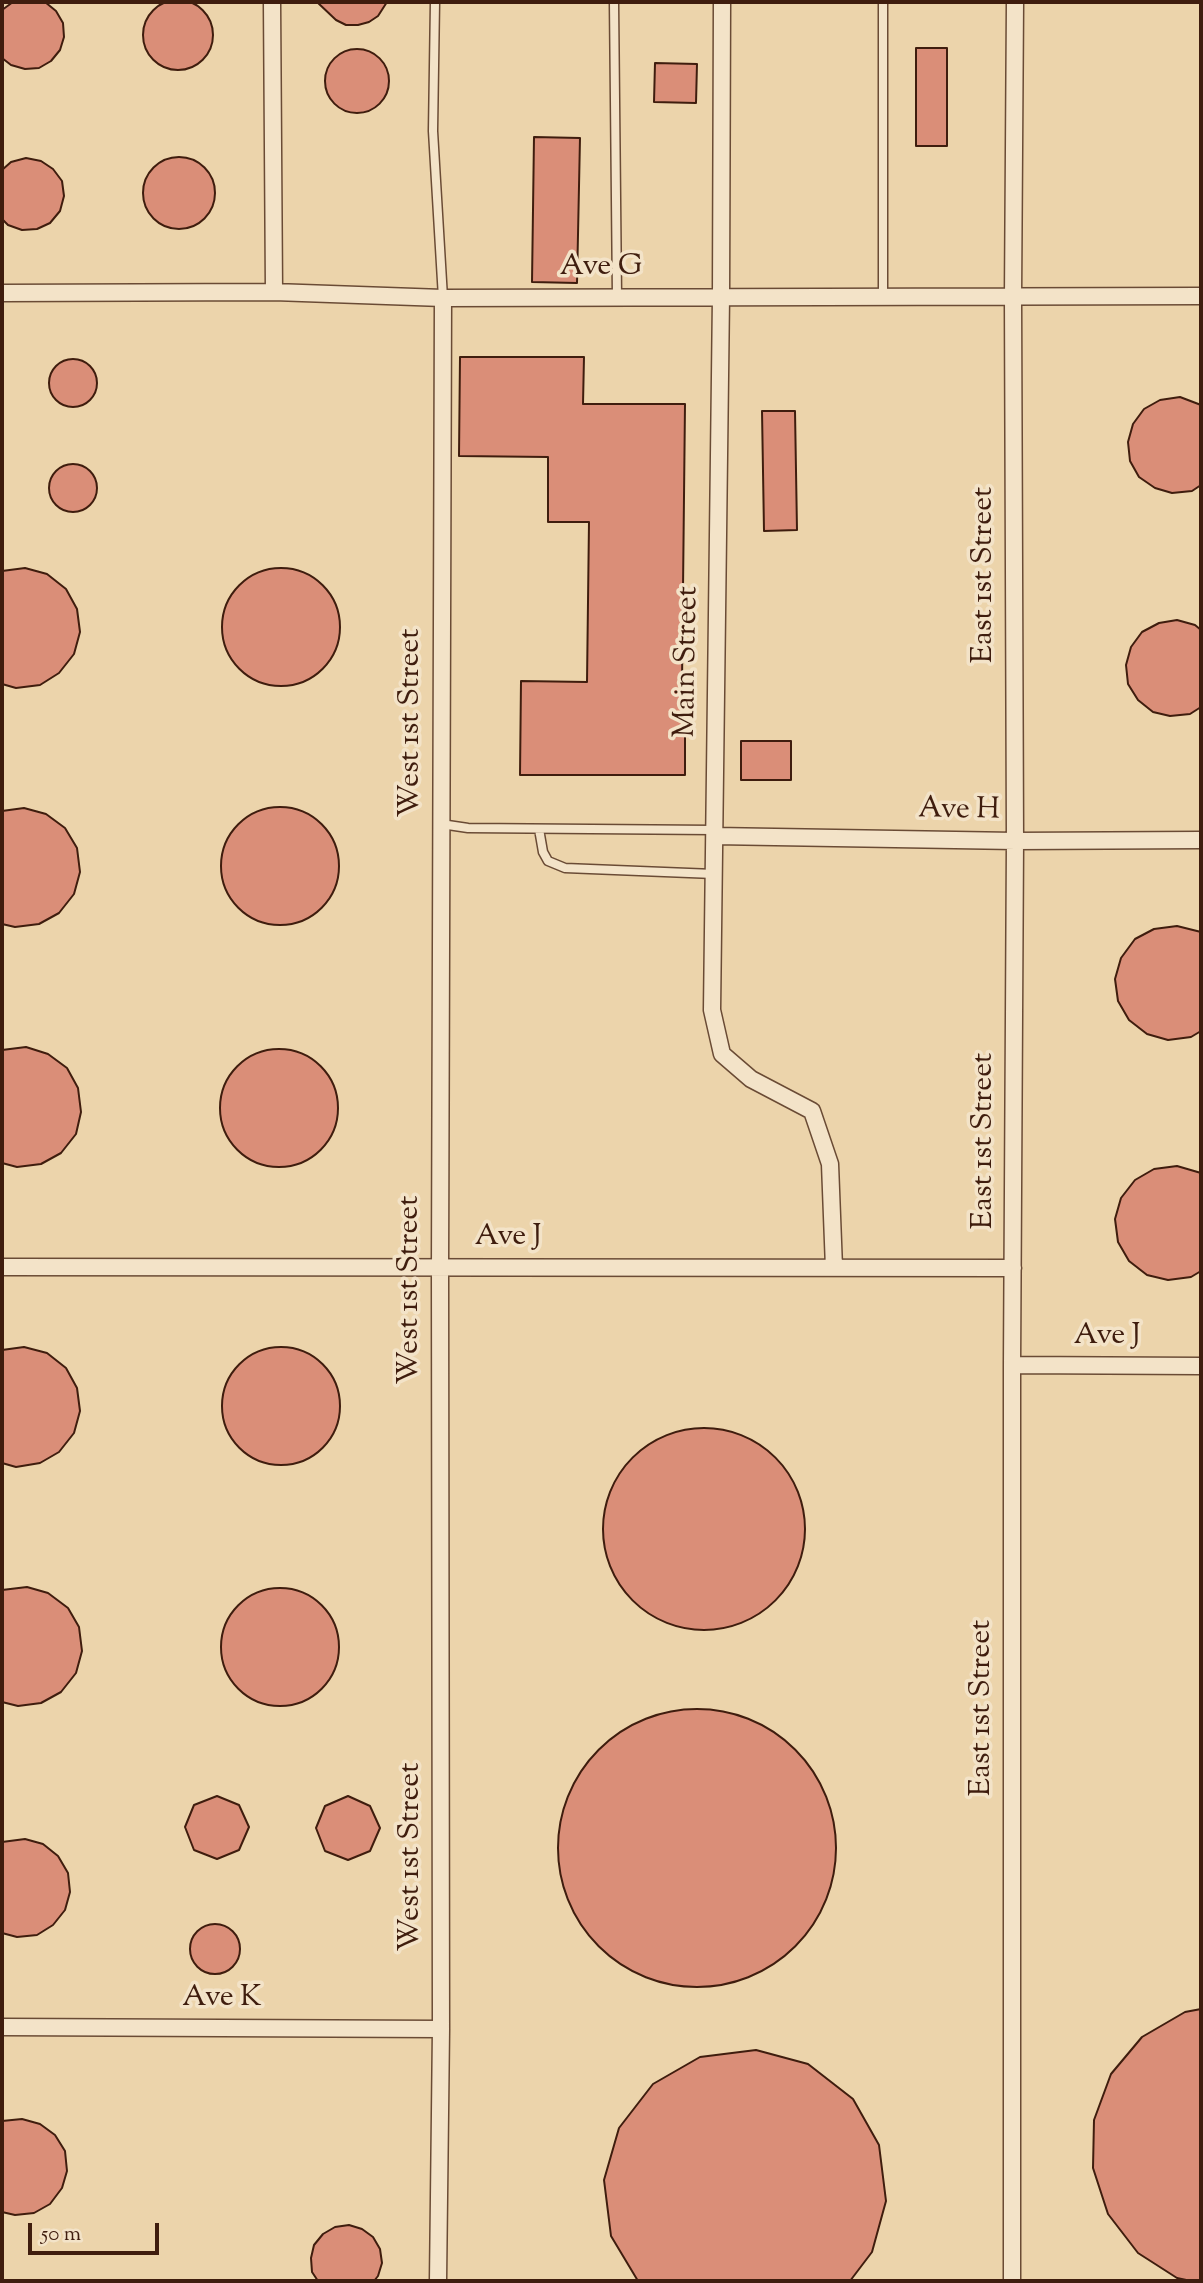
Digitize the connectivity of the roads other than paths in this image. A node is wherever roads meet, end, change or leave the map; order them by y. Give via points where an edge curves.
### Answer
1 (272, 2) edge
2 (435, 2) edge
3 (614, 2) edge
4 (722, 2) edge
5 (883, 2) edge
6 (1015, 2) edge
7 (274, 292) junction
8 (2, 293) edge
9 (1201, 296) edge
10 (617, 297) junction
11 (721, 297) junction
12 (883, 297) junction
13 (1013, 297) junction
14 (443, 298) junction
15 (441, 824) junction
16 (539, 829) junction
17 (715, 833) junction
18 (1201, 840) edge
19 (1015, 841) junction
20 (715, 874) junction
21 (2, 1267) edge
22 (440, 1267) junction
23 (834, 1268) junction
24 (1013, 1268) junction
25 (1012, 1365) junction
26 (1201, 1366) edge
27 (2, 2027) edge
28 (442, 2029) junction
29 (438, 2281) edge
30 (1012, 2281) edge

1 - 7 street
2 - 14 lane via 433,131
3 - 10 lane
4 - 11 street, Main Street
5 - 12 lane
6 - 13 street, East 1st Street
7 - 8 street, Ave G
7 - 14 street, Ave G
9 - 13 street, Ave G
10 - 11 street, Ave G
10 - 14 street, Ave G
11 - 12 street, Ave G
11 - 17 street, Main Street
12 - 13 street, Ave G
13 - 19 street, East 1st Street
14 - 15 street, West 1st Street
15 - 16 lane
15 - 22 street, West 1st Street
16 - 17 lane
16 - 20 lane via 548,861 565,868
17 - 19 street, Ave H
17 - 20 street, Main Street
18 - 19 street, Ave H
19 - 24 street, East 1st Street
20 - 23 street, Main Street via 712,1010 722,1054 751,1079 812,1111 830,1164
21 - 22 street, Ave J
22 - 23 street, Ave J
22 - 28 street, West 1st Street
23 - 24 street, Ave J
24 - 25 street, East 1st Street
25 - 26 street, Ave J
25 - 30 street, East 1st Street
27 - 28 street, Ave K
28 - 29 street, West 1st Street

